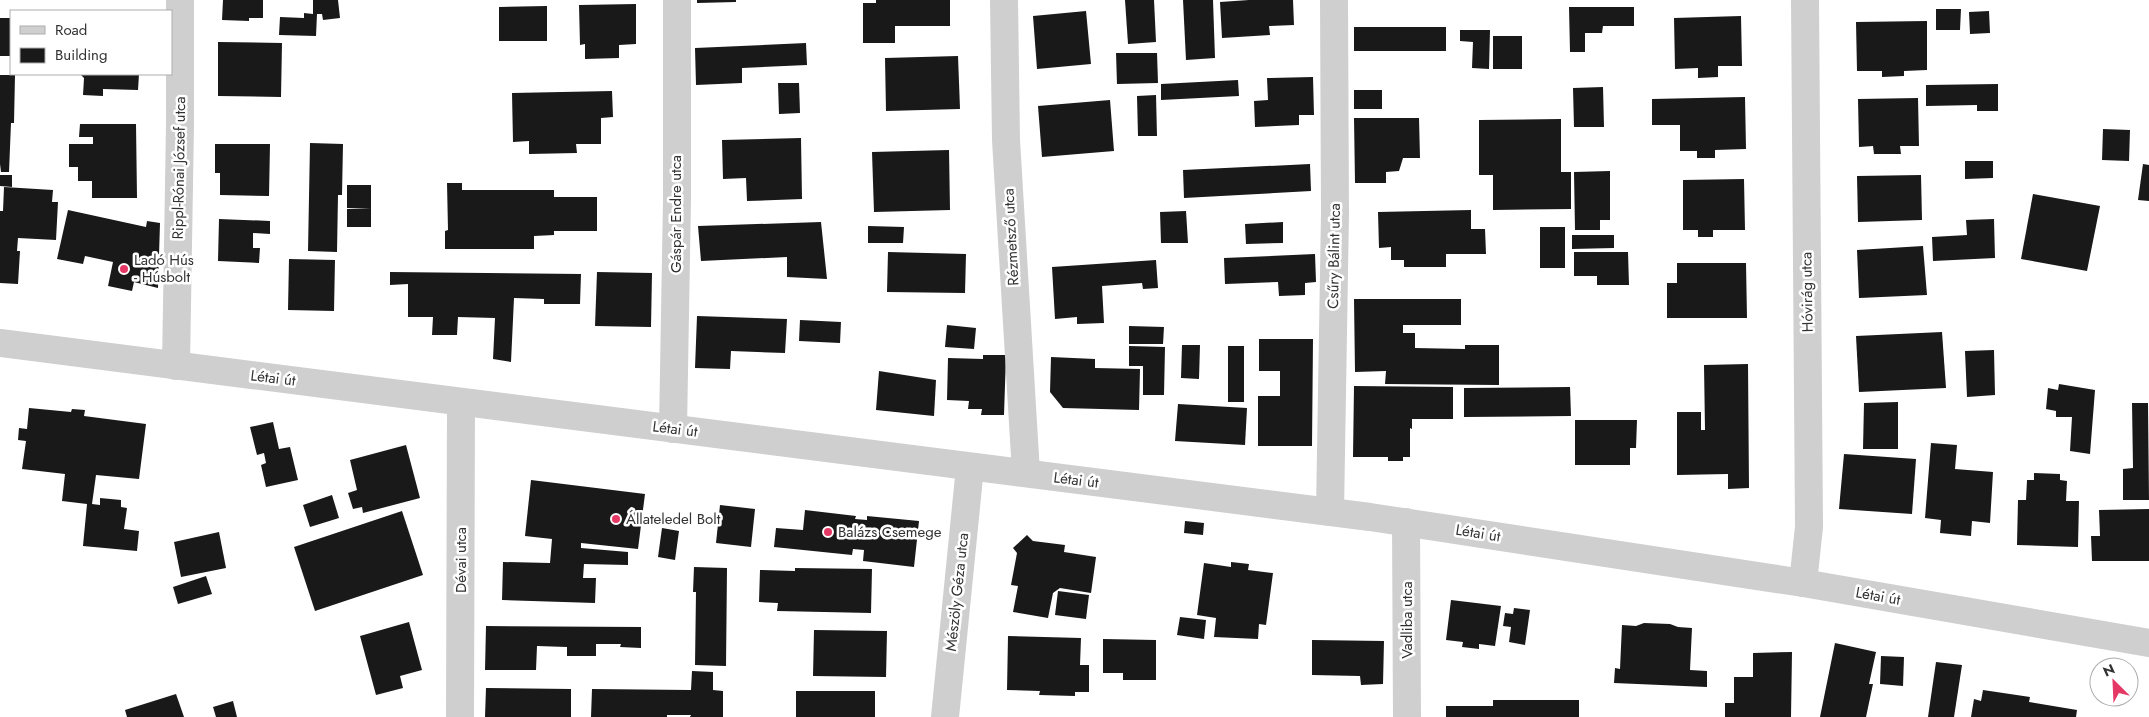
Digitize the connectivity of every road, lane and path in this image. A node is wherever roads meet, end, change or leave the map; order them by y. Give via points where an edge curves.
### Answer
1 (180, 0) edge
2 (676, 0) edge
3 (1004, 0) edge
4 (1334, 0) edge
5 (1804, 0) edge
6 (0, 343) edge
7 (176, 366) junction
8 (461, 402) junction
9 (674, 429) junction
10 (970, 467) junction
11 (1026, 473) junction
12 (1330, 512) junction
13 (1406, 522) junction
14 (1803, 583) junction
15 (2149, 643) edge
16 (460, 717) edge
17 (945, 717) edge
18 (1407, 717) edge

1 - 7 street, Rippl-Rónai József utca
2 - 9 street, Gáspár Endre utca
3 - 11 street, Rézmetsző utca via 1006,140
4 - 12 street, Csűry Bálint utca via 1335,213
5 - 14 street, Hóvirág utca via 1809,527
6 - 7 street, Létai út
7 - 8 street, Létai út
8 - 9 street, Létai út
8 - 16 street, Dévai utca
9 - 10 street, Létai út
10 - 11 street, Létai út
10 - 17 street, Mészöly Géza utca
11 - 12 street, Létai út
12 - 13 street, Létai út
13 - 14 street, Létai út
13 - 18 street, Vadliba utca
14 - 15 street, Létai út

